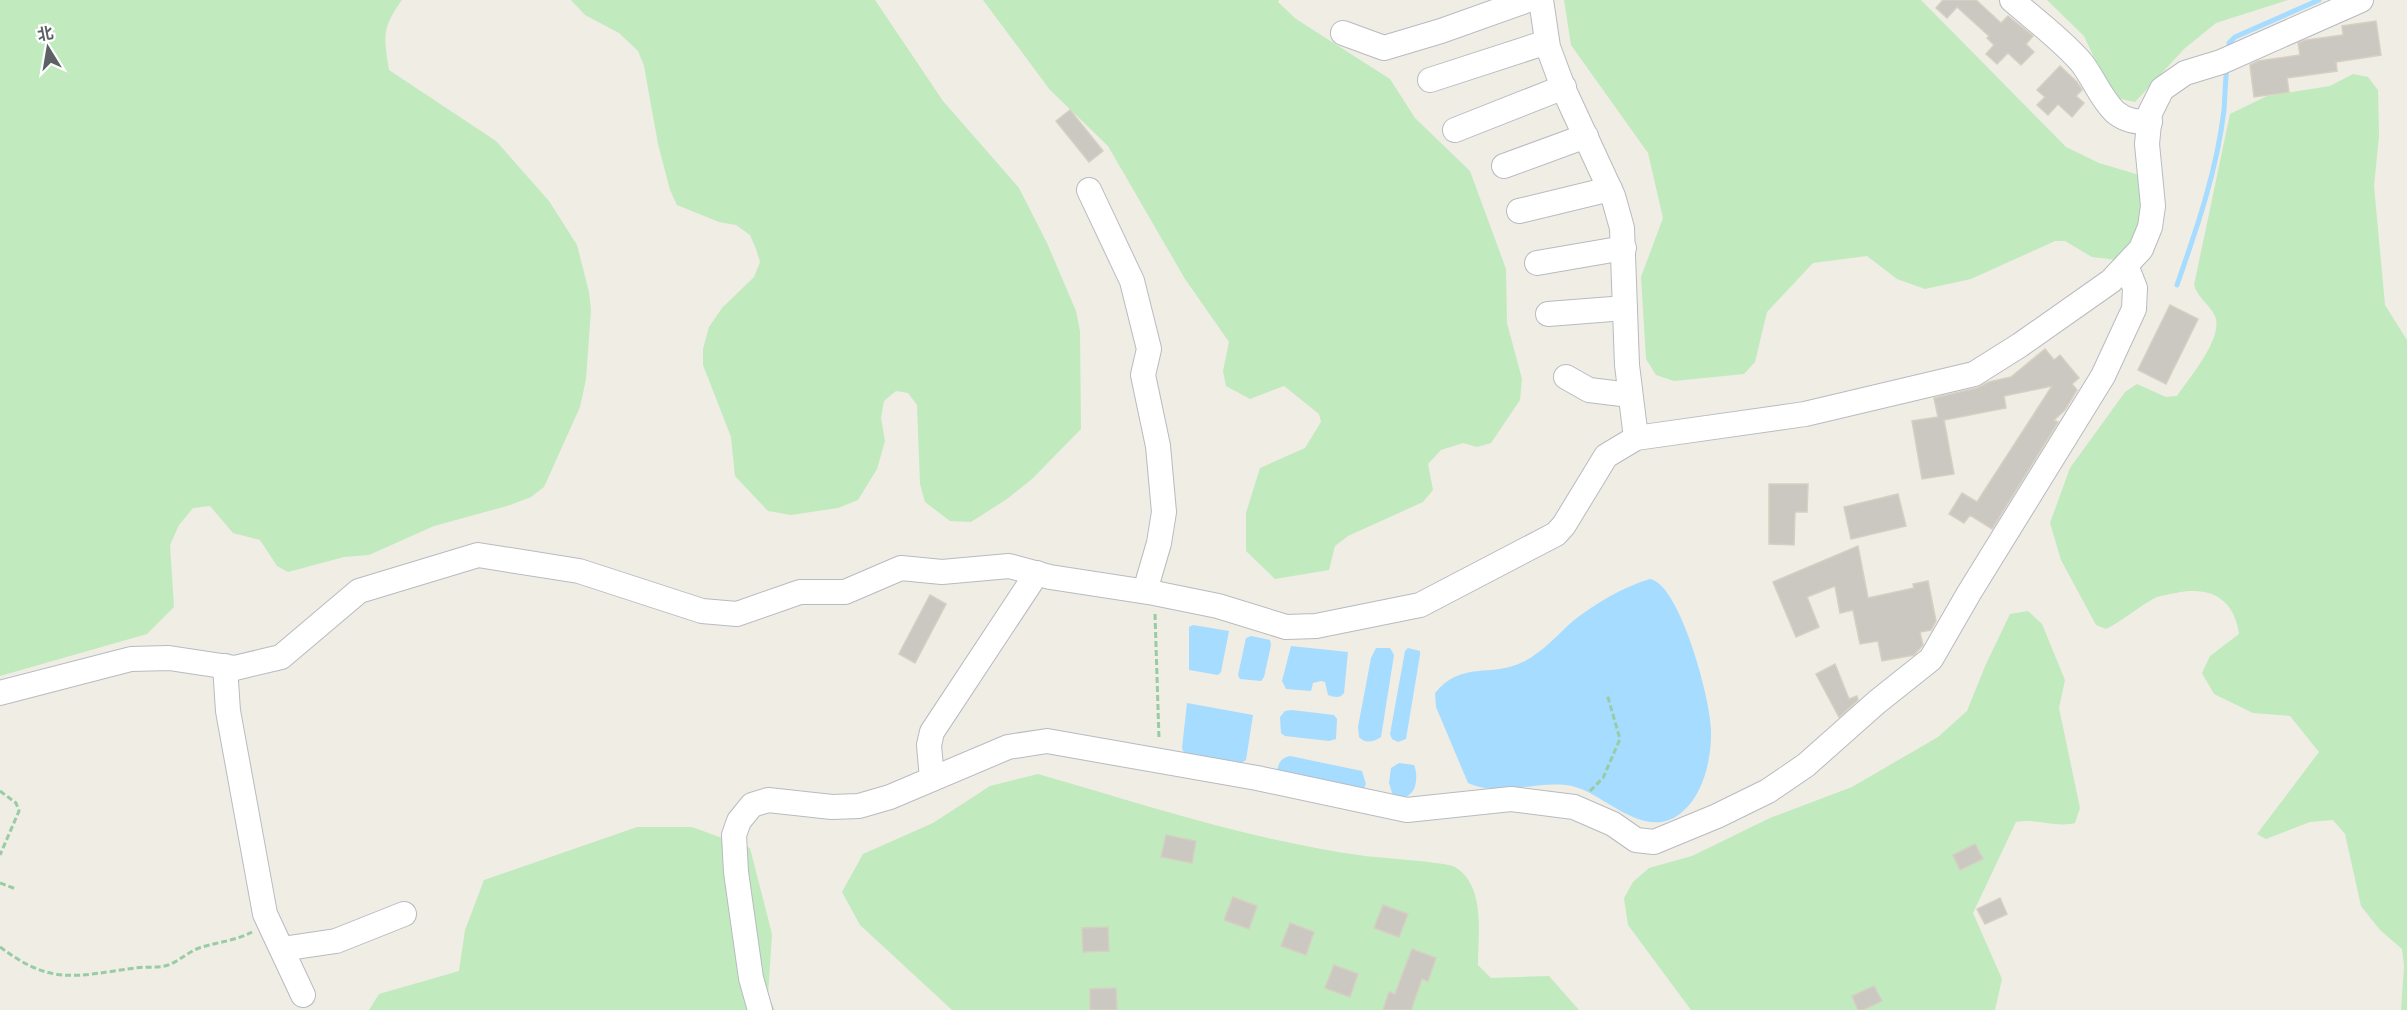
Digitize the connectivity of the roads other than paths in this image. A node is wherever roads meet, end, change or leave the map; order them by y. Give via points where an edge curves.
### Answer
1 (1527, 0) edge
2 (1541, 0) edge
3 (2012, 0) edge
4 (2361, 0) edge
5 (1343, 33) dead end
6 (1547, 42) junction
7 (1430, 80) dead end
8 (1563, 87) junction
9 (2150, 122) junction
10 (1455, 130) dead end
11 (1586, 136) junction
12 (1504, 166) dead end
13 (1610, 189) junction
14 (1089, 190) dead end
15 (1519, 211) dead end
16 (1624, 248) junction
17 (1537, 263) dead end
18 (2126, 265) junction
19 (1626, 308) junction
20 (1548, 314) dead end
21 (1566, 377) dead end
22 (1630, 394) junction
23 (1636, 438) junction
24 (1037, 573) junction
25 (1150, 592) junction
26 (225, 666) junction
27 (0, 693) edge
28 (932, 779) junction
29 (405, 914) dead end
30 (282, 949) junction
31 (303, 995) dead end
32 (760, 1010) edge

1 - 5 street via 1384,48
2 - 6 street
3 - 9 street via 2064,44 2113,110 2126,119
4 - 9 street via 2221,62 2185,73 2162,89 2150,113
6 - 7 street
6 - 8 street
8 - 10 street
8 - 11 street
9 - 18 street via 2150,227 2141,249
11 - 12 street
11 - 13 street
13 - 15 street
13 - 16 street
14 - 25 street via 1132,280 1149,349 1143,375 1158,446 1164,512
16 - 17 street
16 - 19 street
18 - 23 street via 2111,281 1974,374 1805,414
18 - 28 street via 2135,288 2134,309 2103,376 1931,659 1806,765 1768,791 1717,816 1654,842 1636,840 1574,807 1511,799 1407,810 1257,778 1047,741 1008,747
19 - 20 street
19 - 22 street
21 - 22 street via 1589,390
22 - 23 street
23 - 25 street via 1606,456 1556,534 1420,606 1316,626 1286,627 1218,606
24 - 25 street
24 - 26 street via 1009,566 942,572 901,568 845,592 800,592 737,614 702,612 579,571 478,555 359,591 281,657 235,668
24 - 28 street via 932,732
26 - 27 street via 169,658 130,659
26 - 30 street via 228,711 265,914
28 - 32 street via 859,806 768,800 752,805 739,820 734,835 736,872 751,978
29 - 30 street via 336,941
30 - 31 street

